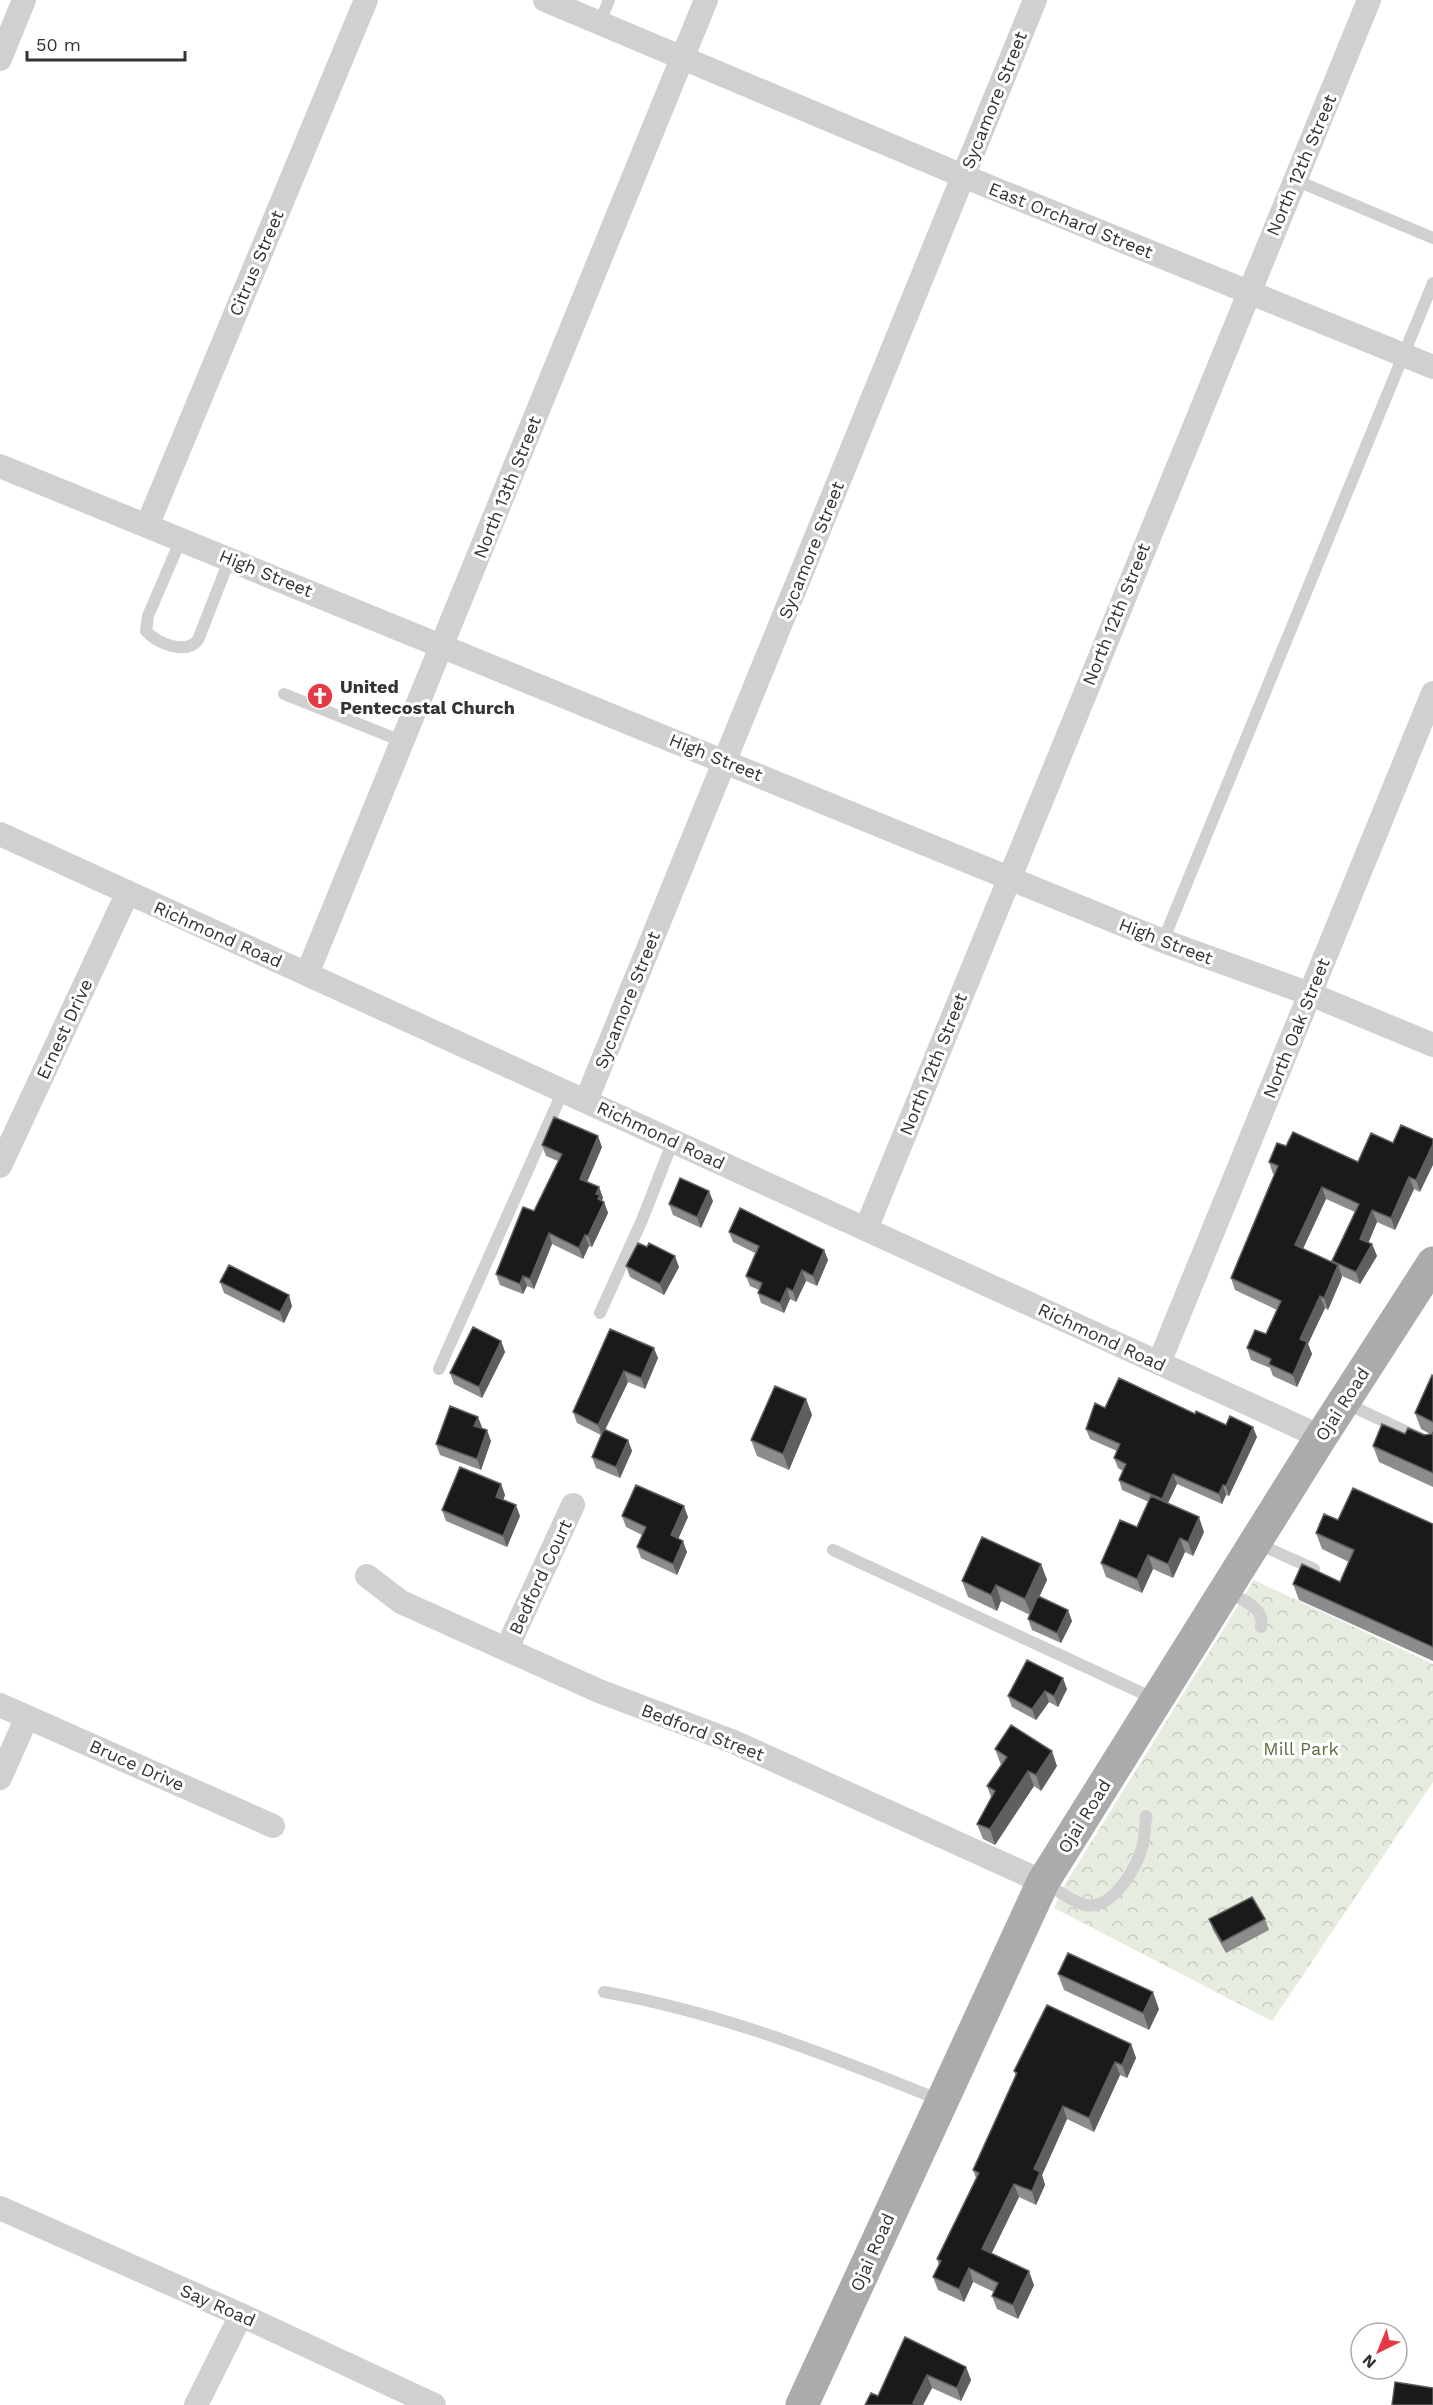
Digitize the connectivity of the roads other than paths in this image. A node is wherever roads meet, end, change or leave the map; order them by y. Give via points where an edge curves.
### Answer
1 (24, 0) edge
2 (366, 0) edge
3 (545, 0) edge
4 (609, 0) edge
5 (706, 0) edge
6 (1035, 0) edge
7 (1369, 0) edge
8 (600, 22) junction
9 (0, 59) edge
10 (681, 59) junction
11 (963, 176) junction
12 (1294, 180) junction
13 (1433, 238) edge
14 (1433, 283) edge
15 (1248, 292) junction
16 (1403, 355) junction
17 (1433, 366) edge
18 (2, 472) edge
19 (147, 526) junction
20 (181, 539) junction
21 (230, 558) junction
22 (442, 646) junction
23 (1433, 693) edge
24 (284, 694) dead end
25 (404, 742) junction
26 (725, 761) junction
27 (0, 834) edge
28 (1009, 876) junction
29 (128, 892) junction
30 (1163, 941) junction
31 (307, 974) junction
32 (1310, 994) junction
33 (1433, 1045) edge
34 (563, 1091) junction
35 (586, 1101) junction
36 (673, 1141) junction
37 (0, 1166) edge
38 (866, 1229) junction
39 (1433, 1263) edge
40 (600, 1313) dead end
41 (1159, 1363) junction
42 (439, 1369) dead end
43 (1344, 1402) junction
44 (1321, 1437) junction
45 (1433, 1444) edge
46 (573, 1505) dead end
47 (1256, 1543) junction
48 (833, 1550) dead end
49 (1314, 1569) edge
50 (367, 1576) dead end
51 (1225, 1591) junction
52 (1261, 1627) dead end
53 (507, 1648) junction
54 (1156, 1700) junction
55 (0, 1705) edge
56 (27, 1717) junction
57 (0, 1778) edge
58 (1146, 1816) dead end
59 (273, 1826) dead end
60 (1043, 1882) junction
61 (604, 1992) dead end
62 (941, 2100) junction
63 (0, 2208) edge
64 (241, 2315) junction
65 (196, 2405) edge
66 (434, 2405) edge
67 (802, 2405) edge

1 - 9 street
2 - 19 street, Citrus Street
3 - 8 street, East Orchard Street
4 - 8 lane
5 - 10 street, North 13th Street
6 - 11 street, Sycamore Street
7 - 12 street, North 12th Street
8 - 10 street, East Orchard Street
10 - 11 street, East Orchard Street
10 - 22 street, North 13th Street
11 - 15 street, East Orchard Street
11 - 26 street, Sycamore Street
12 - 13 lane
12 - 15 street, North 12th Street
14 - 16 lane
15 - 16 street, East Orchard Street
15 - 28 street, North 12th Street
16 - 17 street, East Orchard Street
16 - 30 lane
18 - 19 street, High Street
19 - 20 street, High Street
20 - 21 street, High Street
20 - 21 lane via 148,616 146,631 152,637 183,649 193,646
21 - 22 street, High Street
22 - 25 street, North 13th Street
22 - 26 street, High Street
23 - 32 street, North Oak Street
24 - 25 lane
25 - 31 street, North 13th Street
26 - 28 street, High Street
26 - 35 street, Sycamore Street
27 - 29 street, Richmond Road
28 - 30 street, High Street
28 - 38 street, North 12th Street
29 - 31 street, Richmond Road
29 - 37 street, Ernest Drive
30 - 32 street, High Street
31 - 34 street, Richmond Road
32 - 33 street, High Street
32 - 41 street, North Oak Street
34 - 35 street, Richmond Road
34 - 42 lane
35 - 36 street, Richmond Road
36 - 38 street, Richmond Road
36 - 40 lane
38 - 41 street, Richmond Road
39 - 43 main road, Ojai Road
41 - 44 street, Richmond Road
43 - 44 main road, Ojai Road
43 - 45 lane
44 - 47 main road, Ojai Road
46 - 53 street, Bedford Court
47 - 49 lane
47 - 51 main road, Ojai Road
48 - 54 lane
50 - 53 street, Bedford Street via 401,1602
51 - 52 lane via 1256,1608 1261,1615
51 - 54 main road, Ojai Road
53 - 60 street, Bedford Street via 599,1691 734,1742
54 - 60 main road, Ojai Road
55 - 56 street, Bruce Drive
56 - 57 street
56 - 59 street, Bruce Drive
58 - 60 lane via 1143,1844 1136,1861 1113,1895 1100,1904 1086,1905
60 - 62 main road, Ojai Road
61 - 62 lane via 648,1999 810,2048
62 - 67 main road, Ojai Road
63 - 64 street, Say Road
64 - 65 street
64 - 66 street, Say Road

